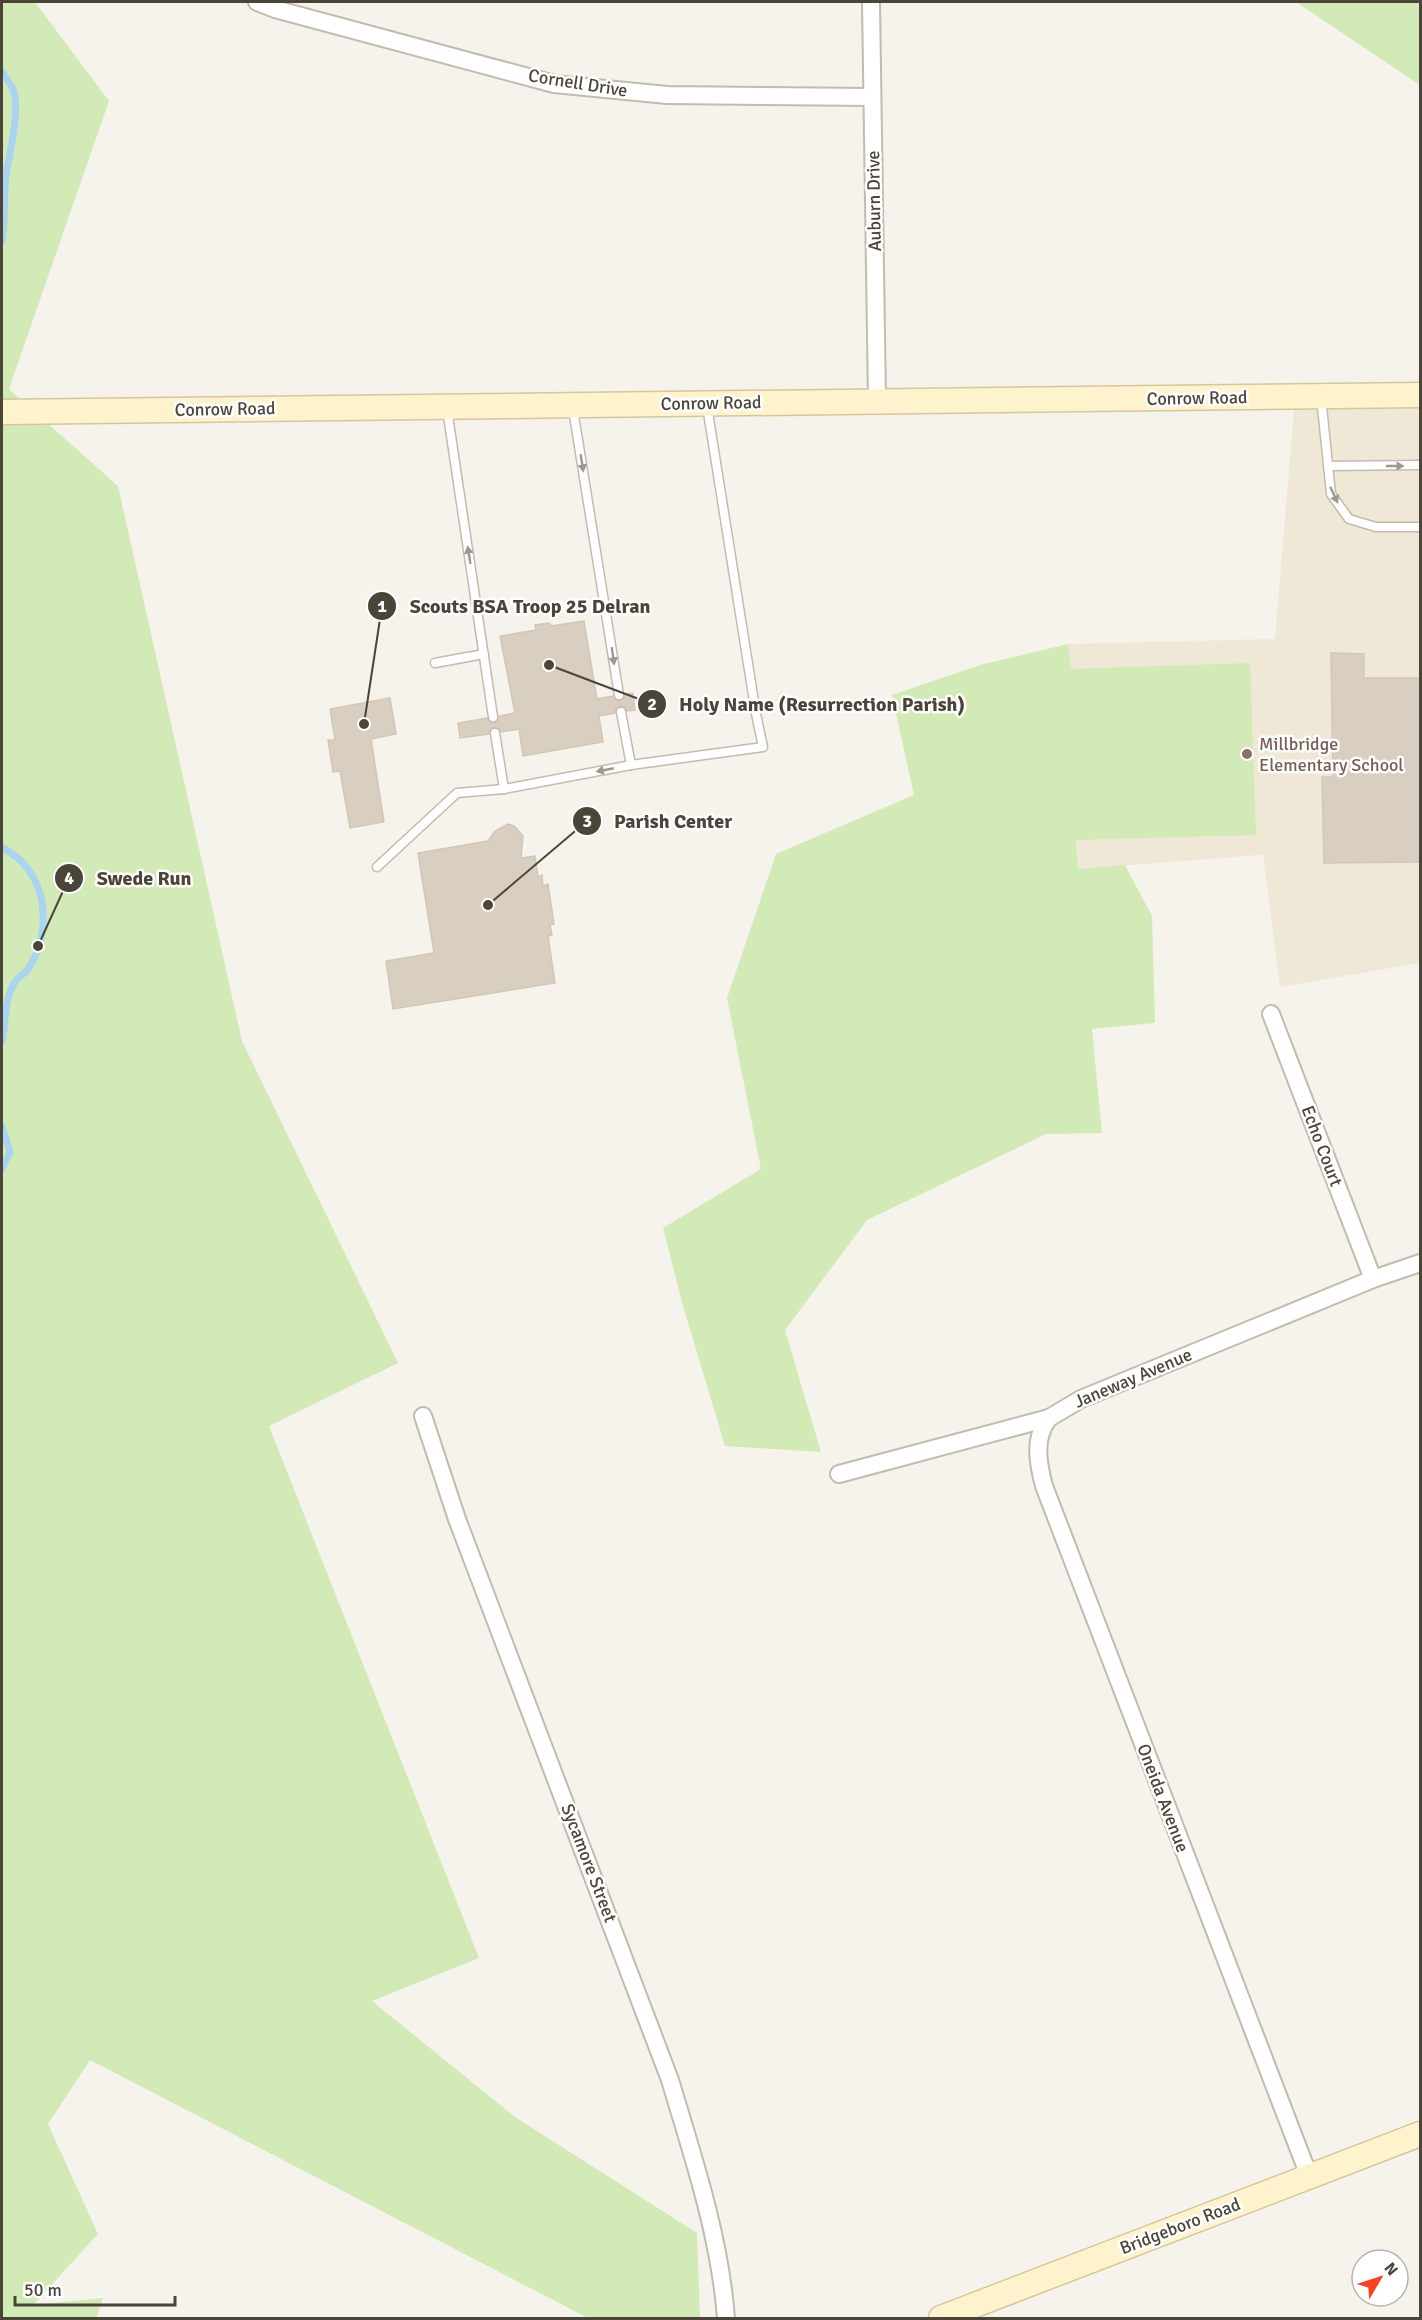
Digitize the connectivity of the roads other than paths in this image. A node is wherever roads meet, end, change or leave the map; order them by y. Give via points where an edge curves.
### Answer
1 (256, 2) edge
2 (871, 2) edge
3 (873, 97) junction
4 (1420, 395) edge
5 (1321, 396) junction
6 (877, 401) junction
7 (706, 403) junction
8 (573, 405) junction
9 (446, 407) junction
10 (2, 412) edge
11 (1420, 465) edge
12 (1328, 466) junction
13 (1420, 527) edge
14 (484, 654) junction
15 (435, 663) dead end
16 (619, 695) dead end
17 (621, 712) dead end
18 (493, 717) dead end
19 (495, 732) dead end
20 (631, 765) junction
21 (504, 789) junction
22 (378, 867) dead end
23 (1272, 1014) dead end
24 (1420, 1263) edge
25 (1373, 1279) junction
26 (423, 1416) dead end
27 (1049, 1418) junction
28 (839, 1474) dead end
29 (1420, 2134) edge
30 (1309, 2176) junction
31 (726, 2319) edge
32 (941, 2319) edge

1 - 3 street, Cornell Drive via 554,84 667,95
2 - 3 street, Auburn Drive
3 - 6 street, Auburn Drive
4 - 5 street, Conrow Road
5 - 6 street, Conrow Road
5 - 12 lane
6 - 7 street, Conrow Road
7 - 8 street, Conrow Road
7 - 20 lane via 763,747
8 - 9 street, Conrow Road
8 -> 16 lane
9 - 10 street, Conrow Road
14 -> 9 lane
12 -> 11 lane
12 -> 13 lane via 1330,494 1349,519 1376,527
14 - 15 lane
14 - 18 lane
17 - 20 lane
19 - 21 lane
20 -> 21 lane
21 - 22 lane via 458,793
23 - 25 street, Echo Court
24 - 25 street, Janeway Avenue
25 - 27 street, Janeway Avenue via 1081,1399
26 - 31 street, Sycamore Street via 457,1519 670,2079 714,2240
27 - 28 street, Janeway Avenue
27 - 30 street, Oneida Avenue via 1038,1438 1038,1466 1044,1486
29 - 30 street, Bridgeboro Road
30 - 32 street, Bridgeboro Road

